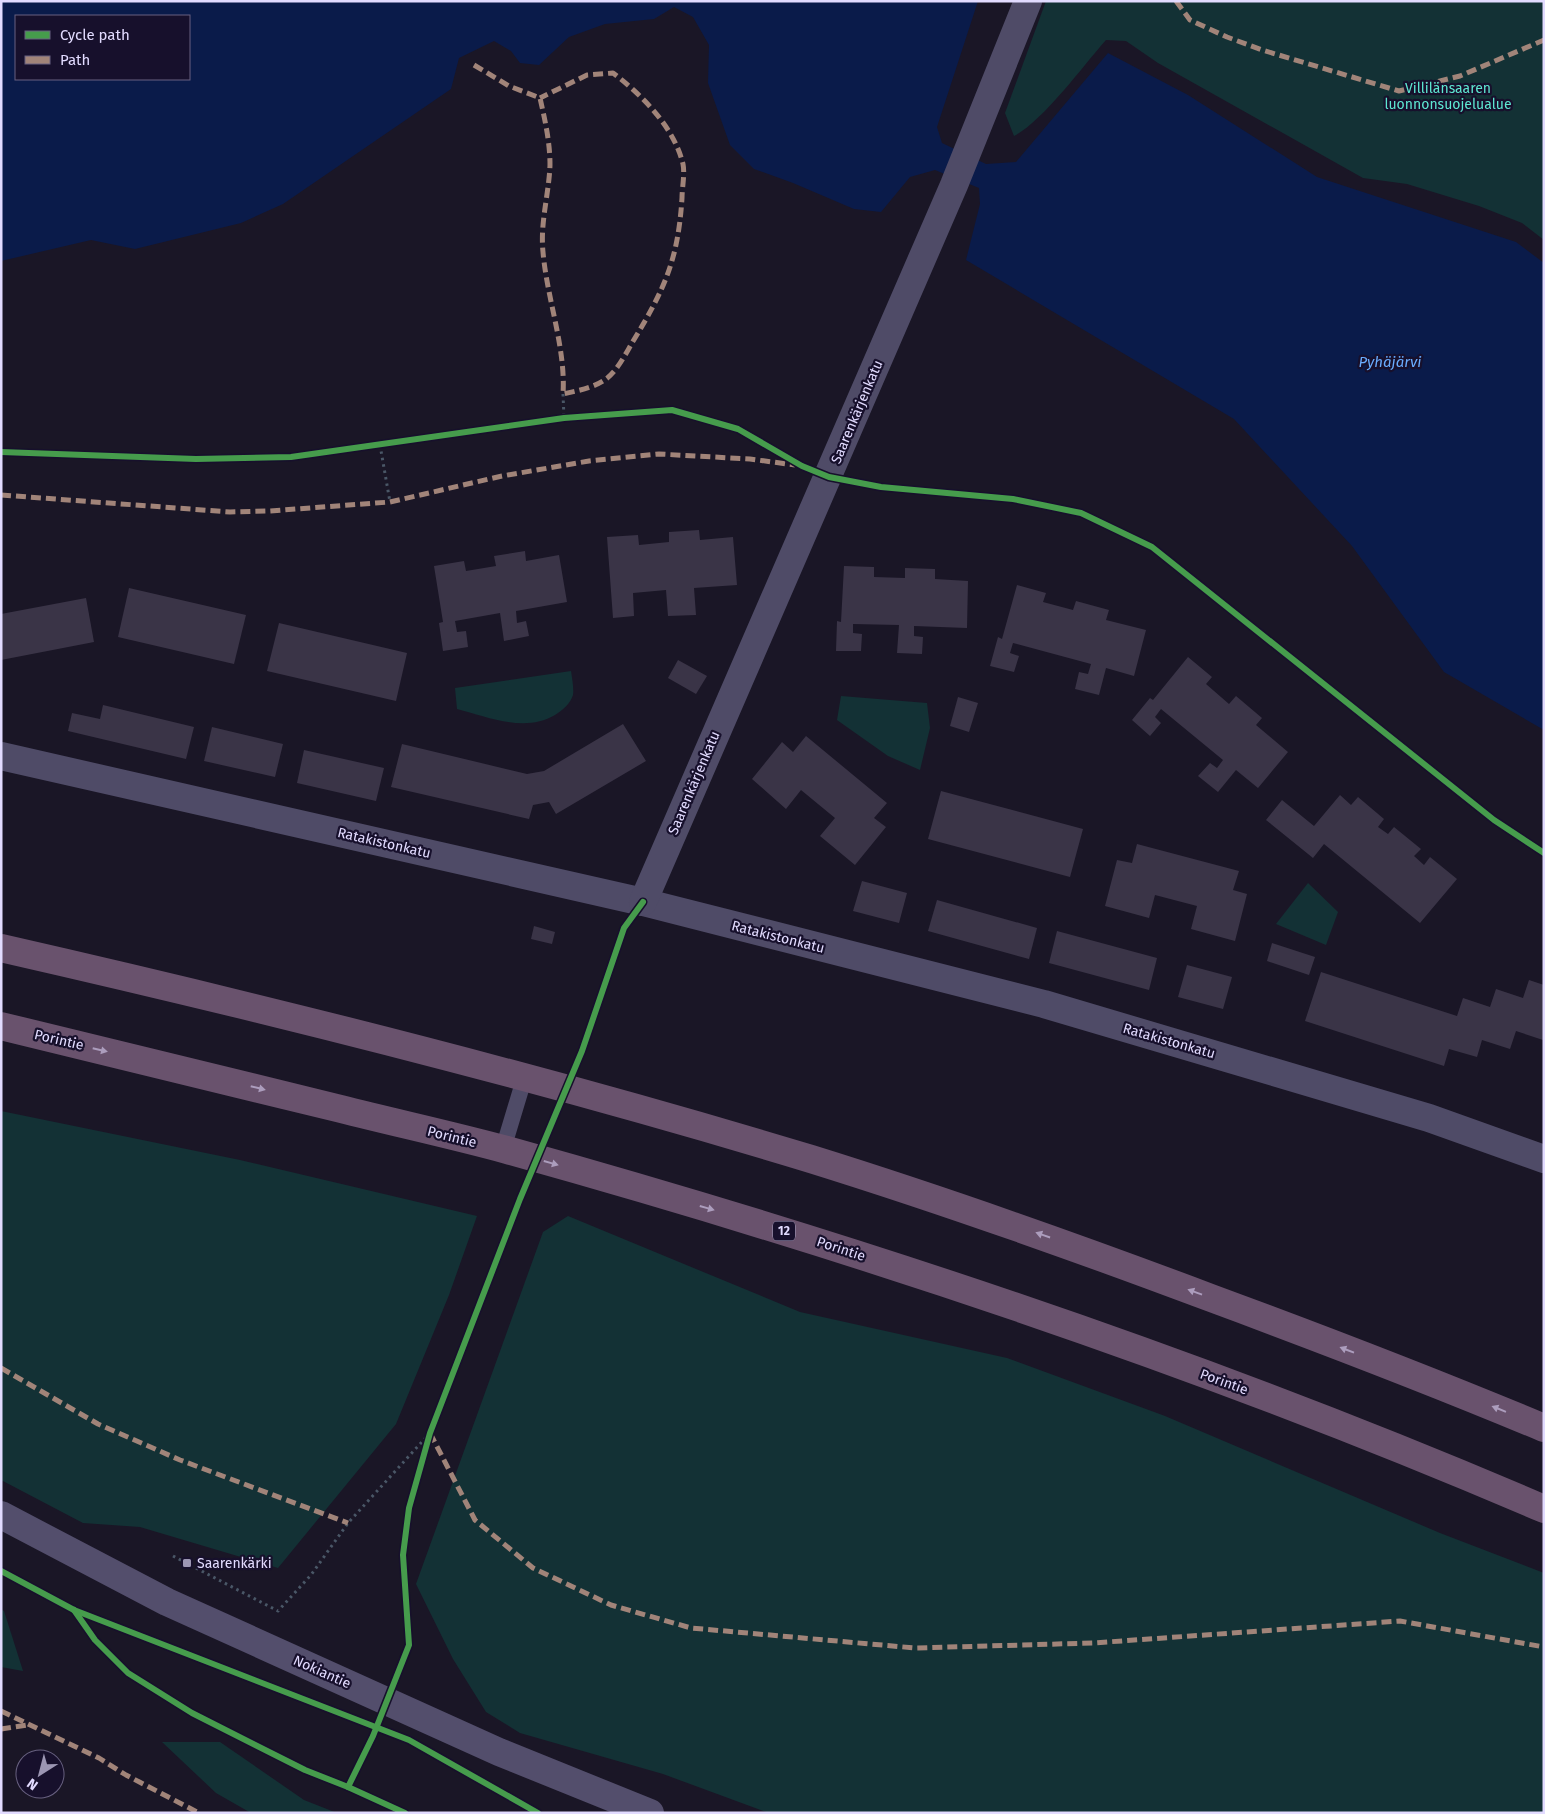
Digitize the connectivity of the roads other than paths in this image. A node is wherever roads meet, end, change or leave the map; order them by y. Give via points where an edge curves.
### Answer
1 (1028, 1) edge
2 (1, 756) edge
3 (643, 902) junction
4 (1, 948) edge
5 (1, 1026) edge
6 (525, 1076) junction
7 (503, 1149) junction
8 (1544, 1159) edge
9 (1544, 1428) edge
10 (1544, 1508) edge
11 (1, 1515) edge
12 (650, 1813) edge

1 - 3 street, Saarenkärjenkatu via 954,185
2 - 3 street, Ratakistonkatu
3 - 8 street, Ratakistonkatu via 1044,1004 1429,1118
4 - 6 highway via 169,986
5 -> 7 highway, Porintie / 12
6 - 7 lane
9 -> 6 highway via 1043,1235 812,1160
7 -> 10 highway, Porintie / 12 via 790,1232 1022,1308 1231,1384
11 - 12 main road, Nokiantie via 166,1602 499,1752

